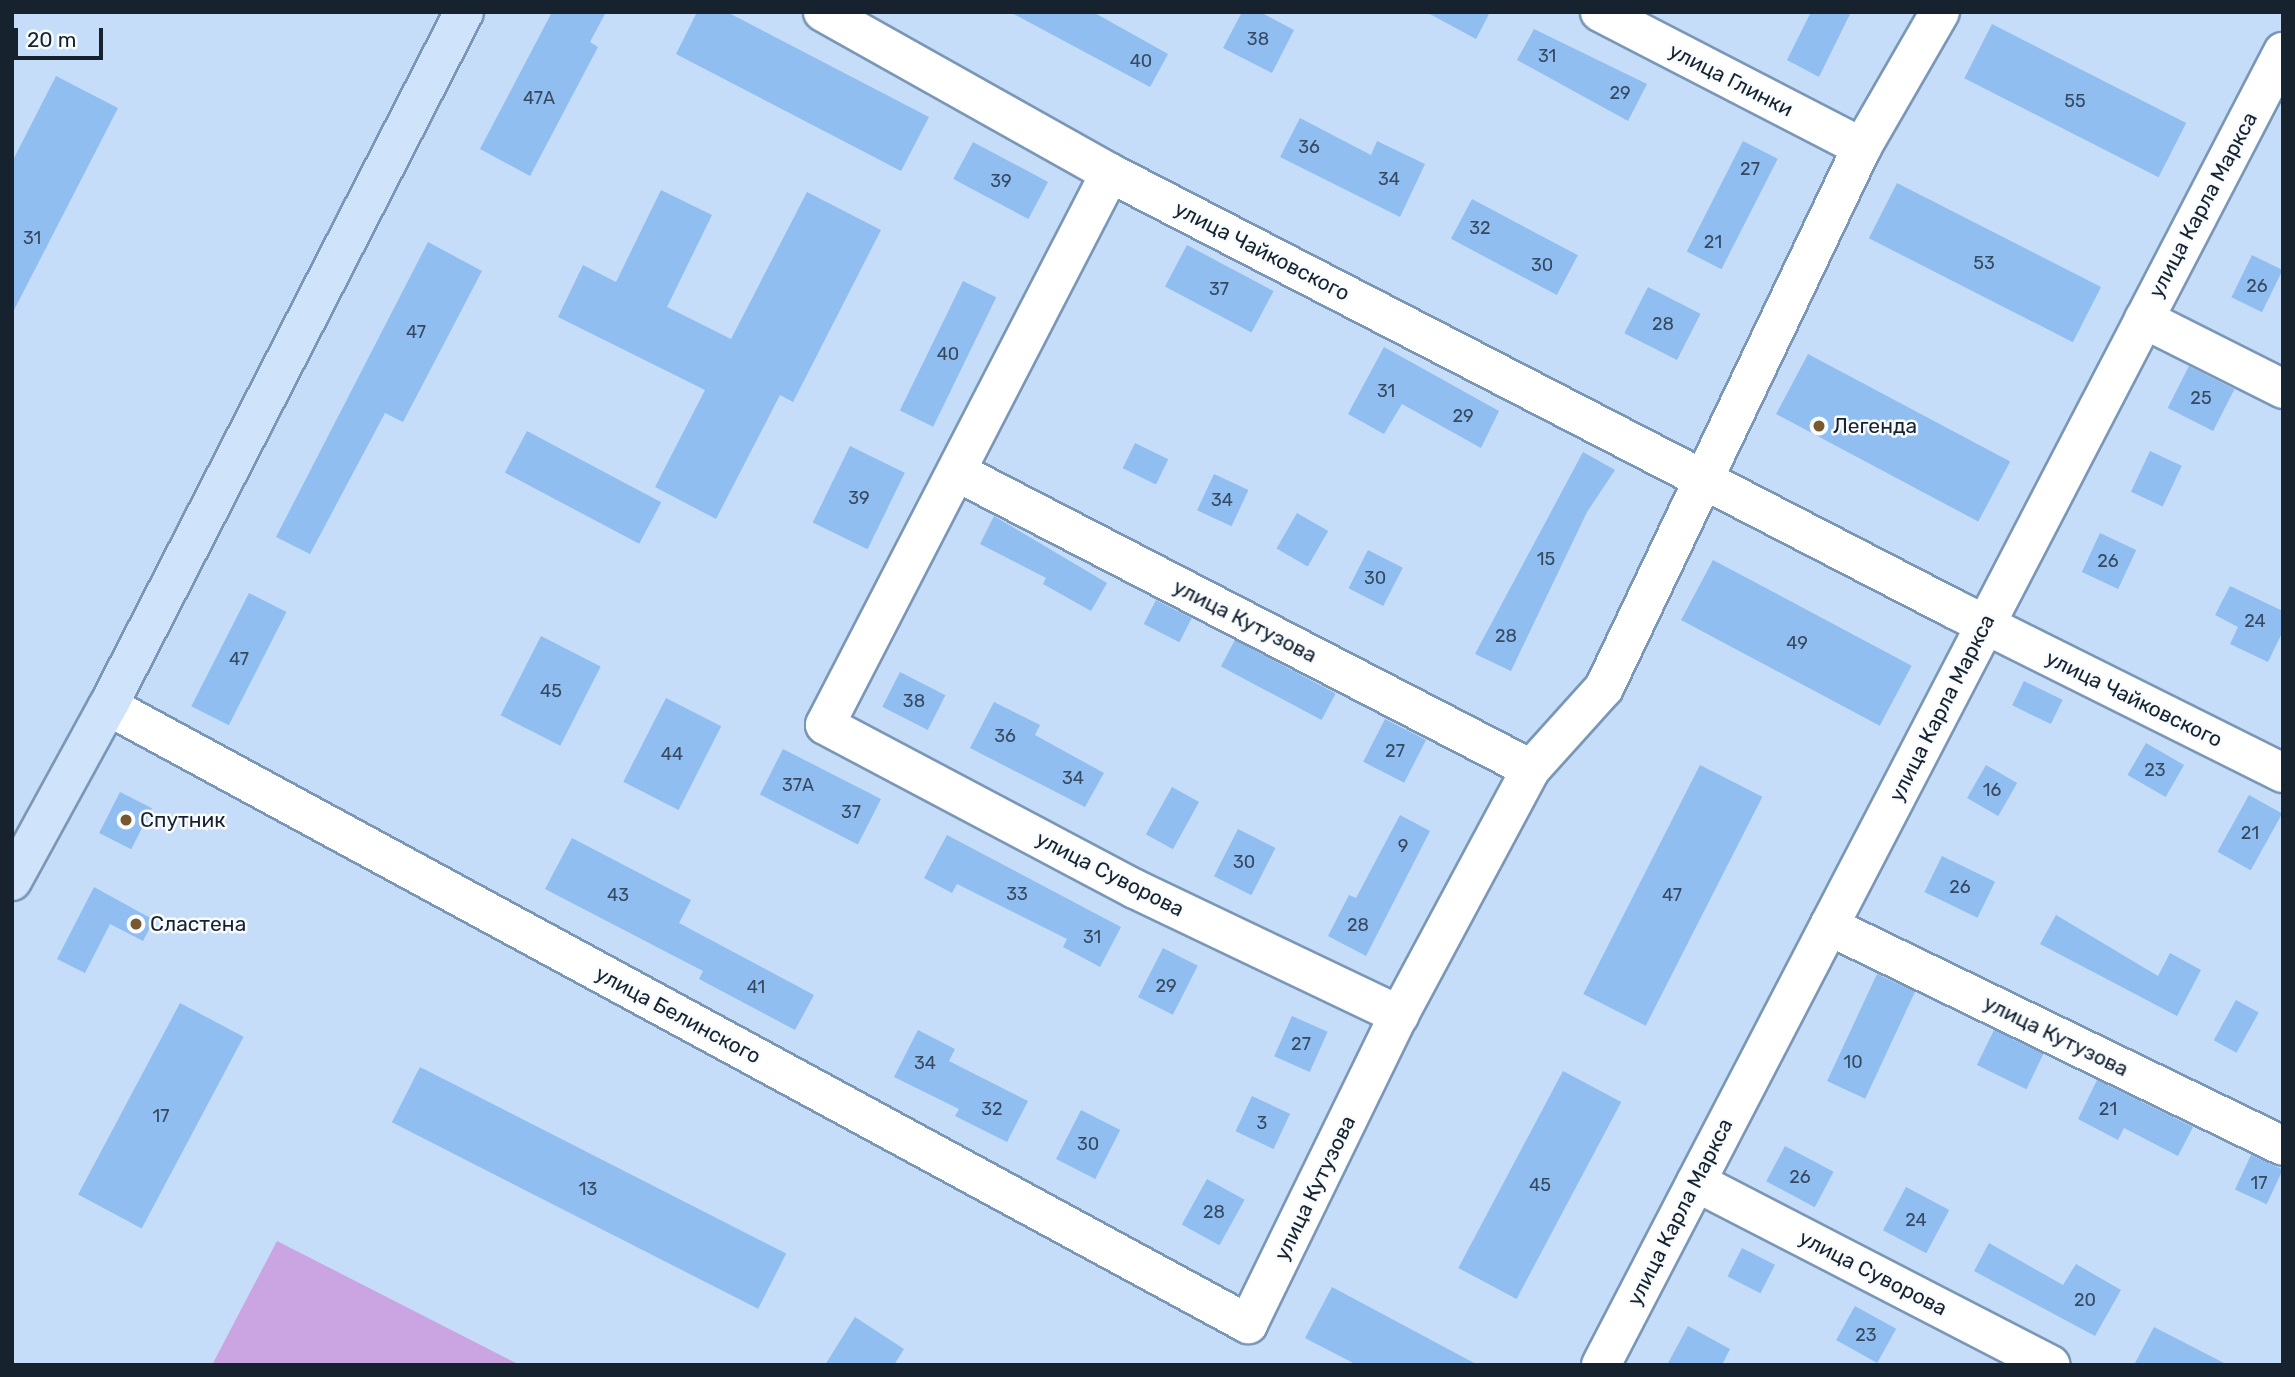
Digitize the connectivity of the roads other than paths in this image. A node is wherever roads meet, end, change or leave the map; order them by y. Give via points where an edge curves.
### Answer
1 (464, 12) edge
2 (823, 12) edge
3 (1600, 12) edge
4 (1940, 12) edge
5 (2283, 52) edge
6 (1863, 147) junction
7 (1110, 173) junction
8 (2144, 319) junction
9 (2283, 389) edge
10 (959, 472) junction
11 (1708, 480) junction
12 (1985, 625) junction
13 (108, 706) junction
14 (1531, 769) junction
15 (2283, 773) edge
16 (12, 881) edge
17 (1829, 926) junction
18 (1399, 1015) junction
19 (2283, 1146) edge
20 (1696, 1182) junction
21 (1248, 1324) joint
22 (1601, 1365) edge
23 (2050, 1365) edge

1 - 13 main road
2 - 7 street, улица Чайковского
3 - 6 street, улица Глинки
4 - 6 street, улица Кутузова
5 - 8 street, улица Карла Маркса
6 - 11 street, улица Кутузова
7 - 10 street
7 - 11 street, улица Чайковского
8 - 9 street
8 - 12 street, улица Карла Маркса
10 - 14 street, улица Кутузова
10 - 18 street, улица Суворова via 825,725 1135,889
11 - 12 street, улица Чайковского
11 - 14 street, улица Кутузова via 1604,688
12 - 15 street, улица Чайковского
12 - 17 street, улица Карла Маркса
13 - 16 main road
13 - 21 street, улица Белинского
14 - 18 street, улица Кутузова
17 - 19 street, улица Кутузова
17 - 20 street, улица Карла Маркса
18 - 21 street, улица Кутузова
20 - 22 street, улица Карла Маркса
20 - 23 street, улица Суворова

